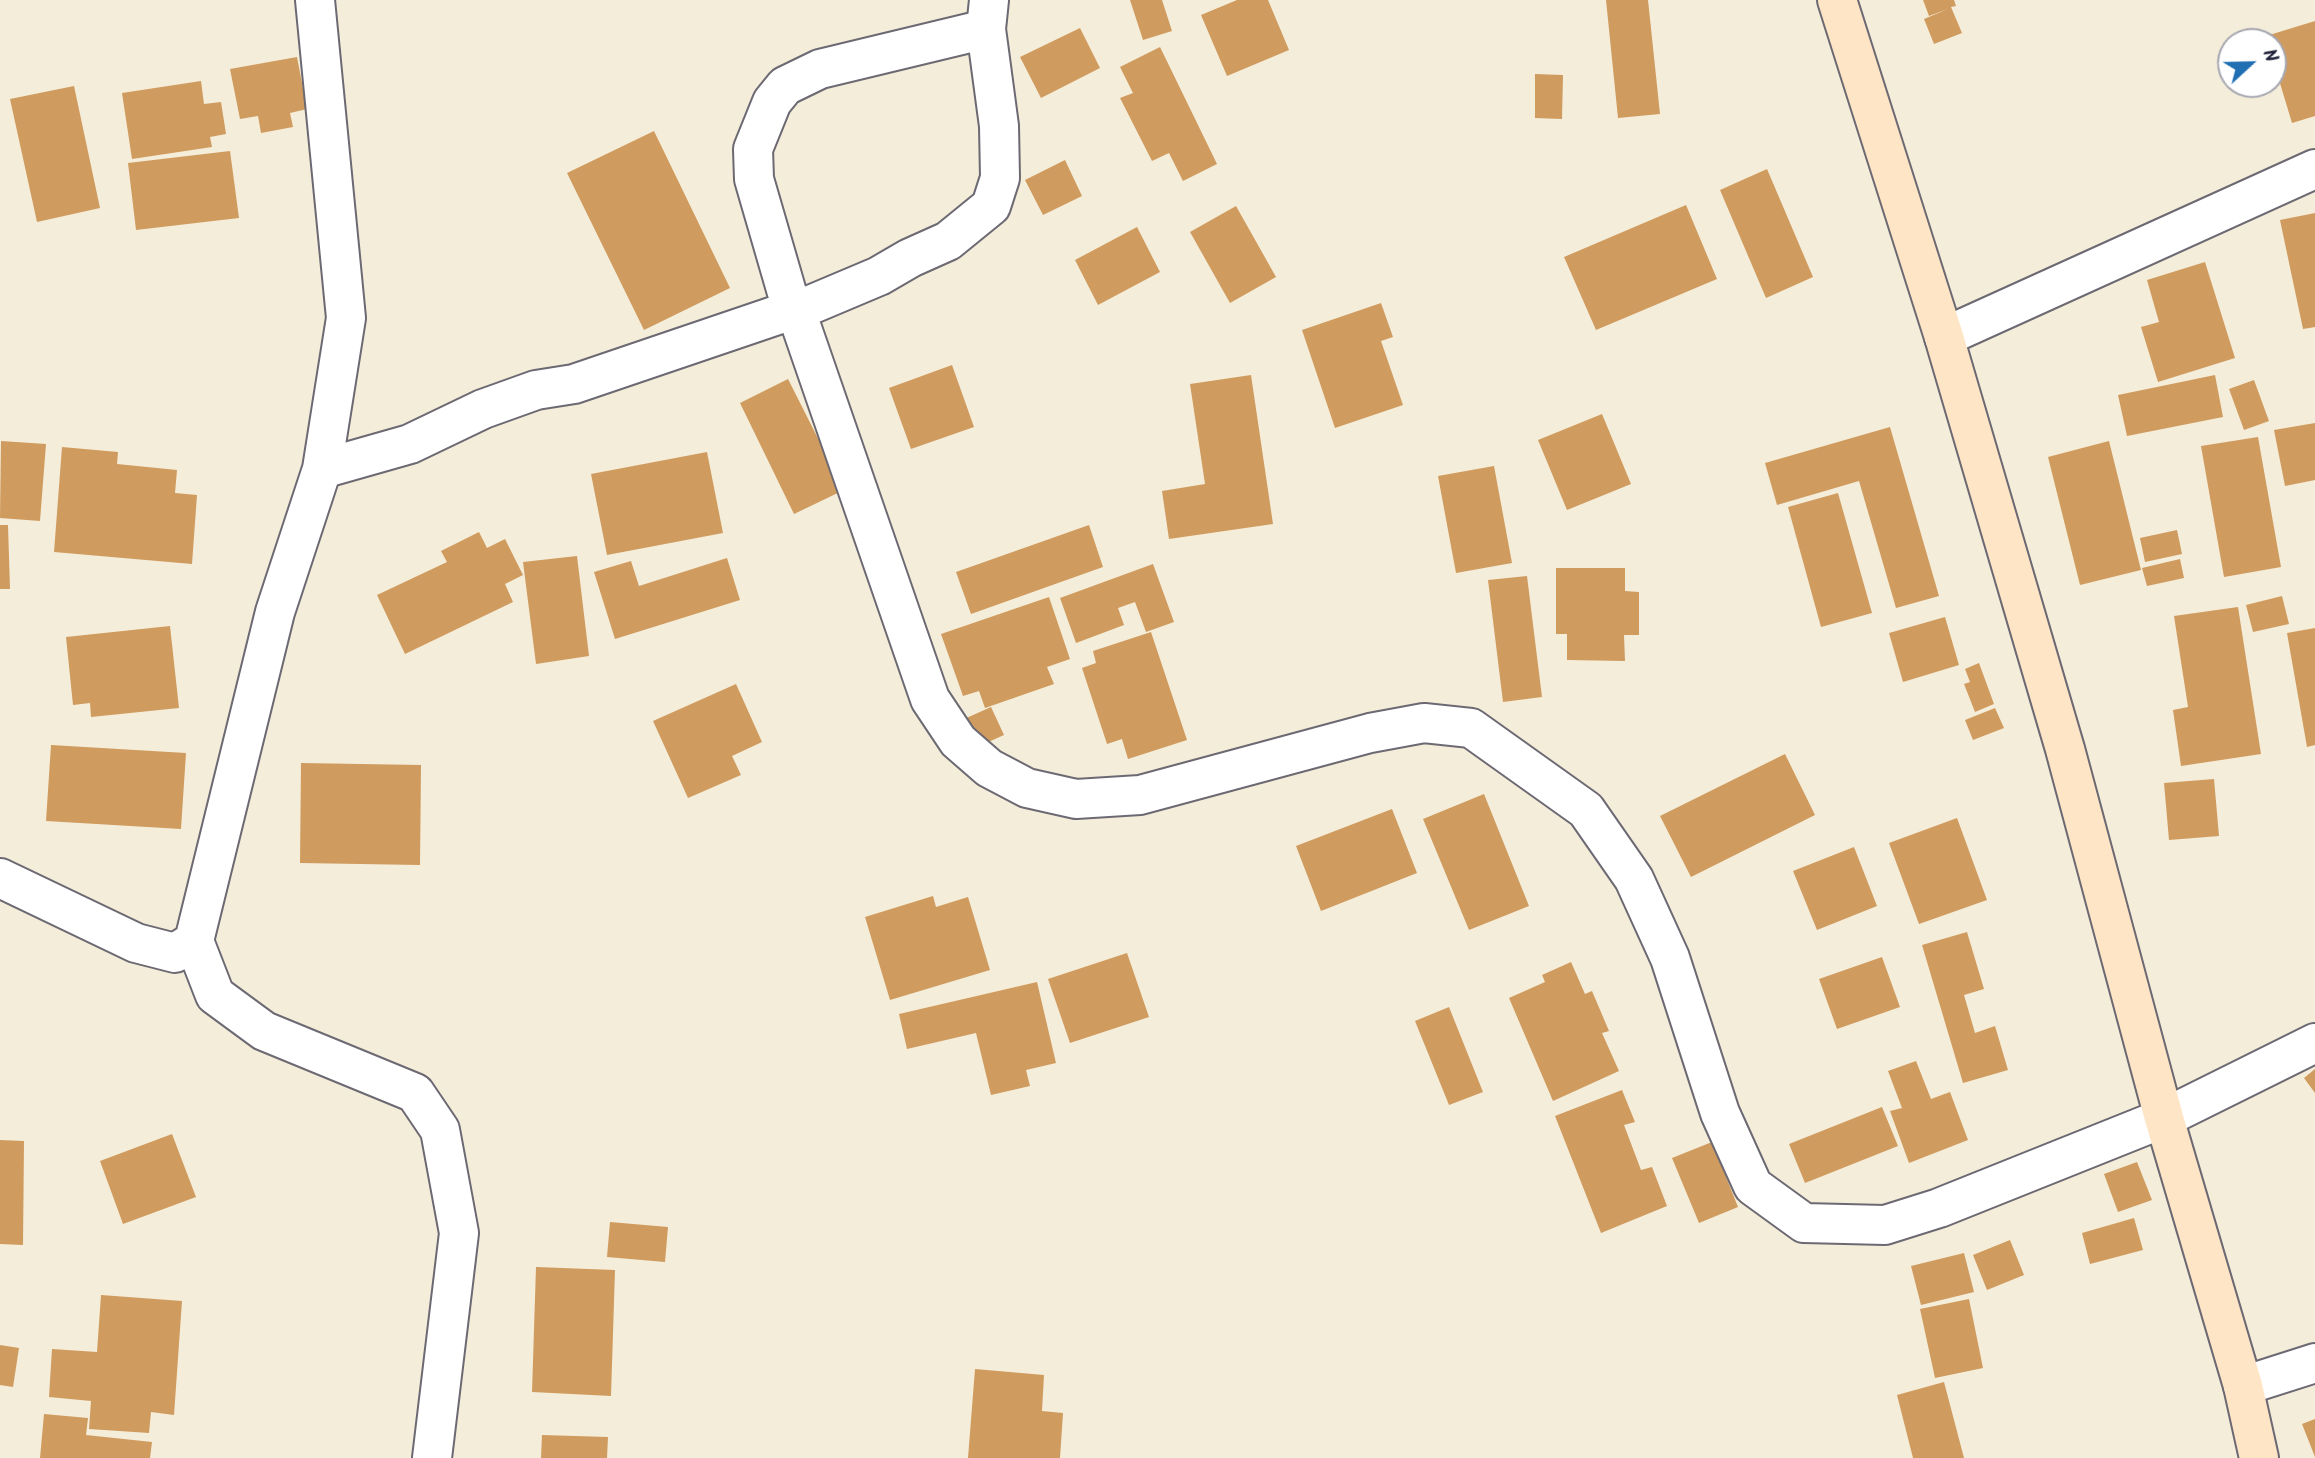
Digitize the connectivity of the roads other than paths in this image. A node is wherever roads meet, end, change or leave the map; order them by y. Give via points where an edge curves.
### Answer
1 (315, 0) edge
2 (1837, 0) edge
3 (987, 14) edge
4 (2315, 169) edge
5 (794, 310) junction
6 (1944, 337) junction
7 (322, 469) junction
8 (0, 878) edge
9 (194, 941) junction
10 (2315, 1043) edge
11 (2164, 1118) junction
12 (2315, 1363) edge
13 (2243, 1386) junction
14 (432, 1458) edge
15 (2259, 1458) edge

1 - 7 street via 346,318
2 - 6 street
3 - 5 street via 999,126 1000,178 991,206 948,241 879,276
3 - 5 street via 820,69 785,86 772,102 753,149 754,179
4 - 6 street
5 - 7 street via 574,384 536,390 410,444
5 - 11 street via 930,699 958,741 989,768 1027,788 1076,799 1140,795 1370,733 1424,723 1471,728 1586,810 1634,879 1670,958 1720,1112 1753,1186 1804,1223 1885,1225 1939,1209
6 - 11 street via 2065,749
7 - 9 street via 275,612
8 - 9 street via 135,943 175,953
9 - 14 street via 215,995 264,1031 415,1093 440,1130 459,1233
10 - 11 street
11 - 13 street
12 - 13 street
13 - 15 street

